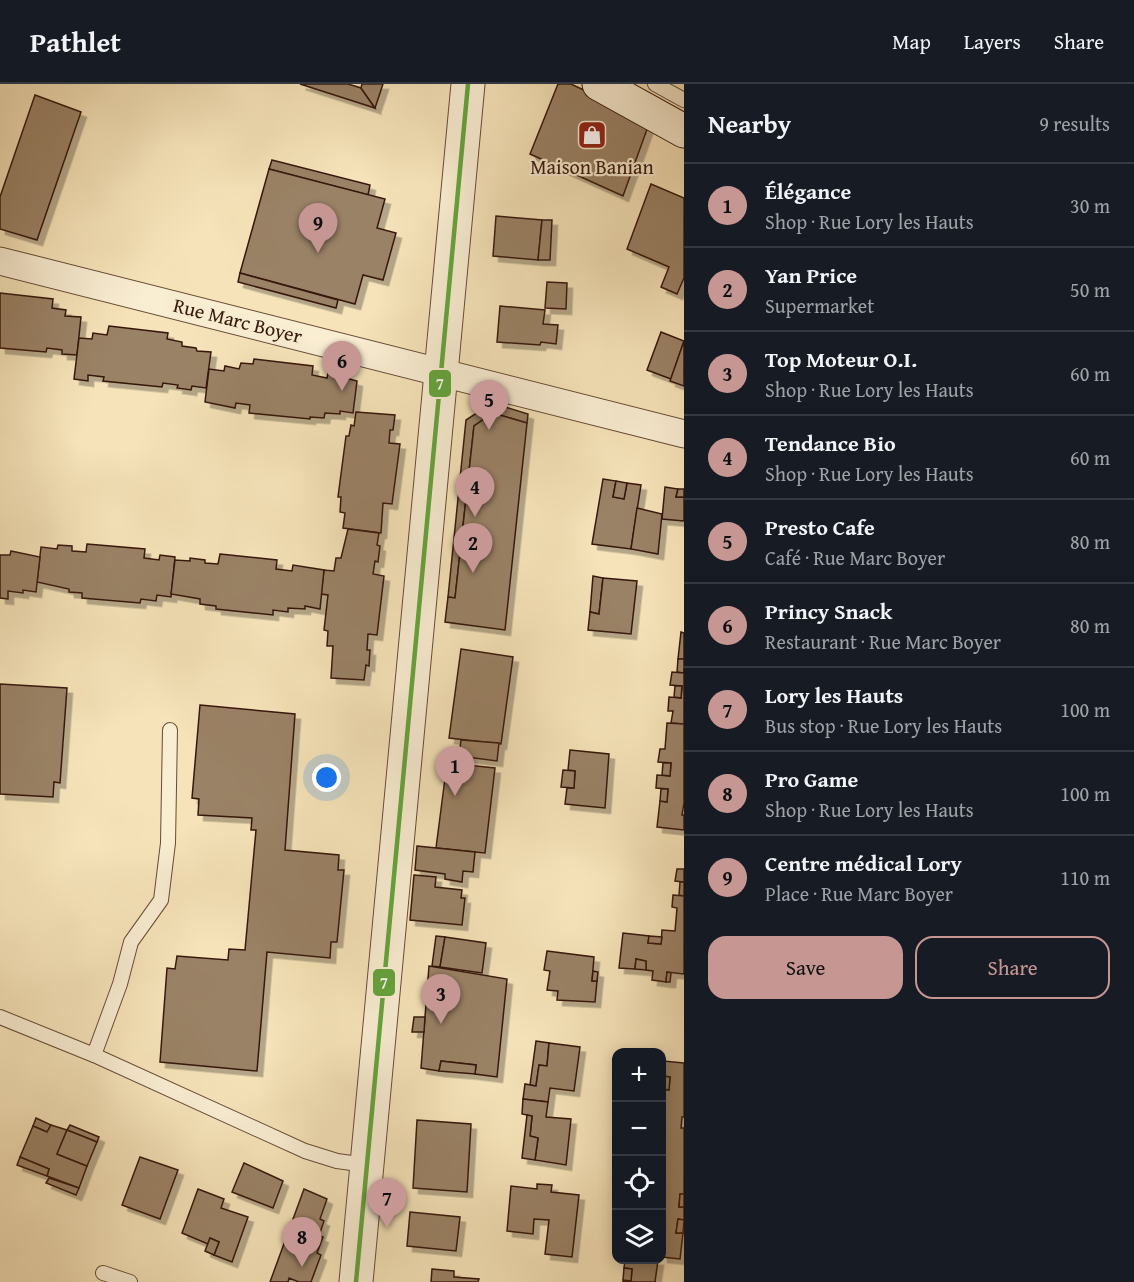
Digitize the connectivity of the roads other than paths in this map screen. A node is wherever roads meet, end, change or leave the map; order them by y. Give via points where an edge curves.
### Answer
1 (468, 84) edge
2 (599, 84) edge
3 (655, 84) edge
4 (684, 100) edge
5 (684, 131) edge
6 (0, 261) edge
7 (441, 372) junction
8 (684, 434) edge
9 (170, 730) dead end
10 (0, 1017) edge
11 (94, 1056) junction
12 (366, 1165) junction
13 (103, 1273) dead end
14 (130, 1282) edge
15 (356, 1282) edge

1 - 7 street
2 - 5 street
3 - 4 lane
6 - 7 street, Rue Marc Boyer
7 - 8 street, Rue Marc Boyer
7 - 12 street
9 - 11 lane via 168,843 161,900 131,942
10 - 11 lane
11 - 12 lane via 304,1150
12 - 15 street
13 - 14 lane

